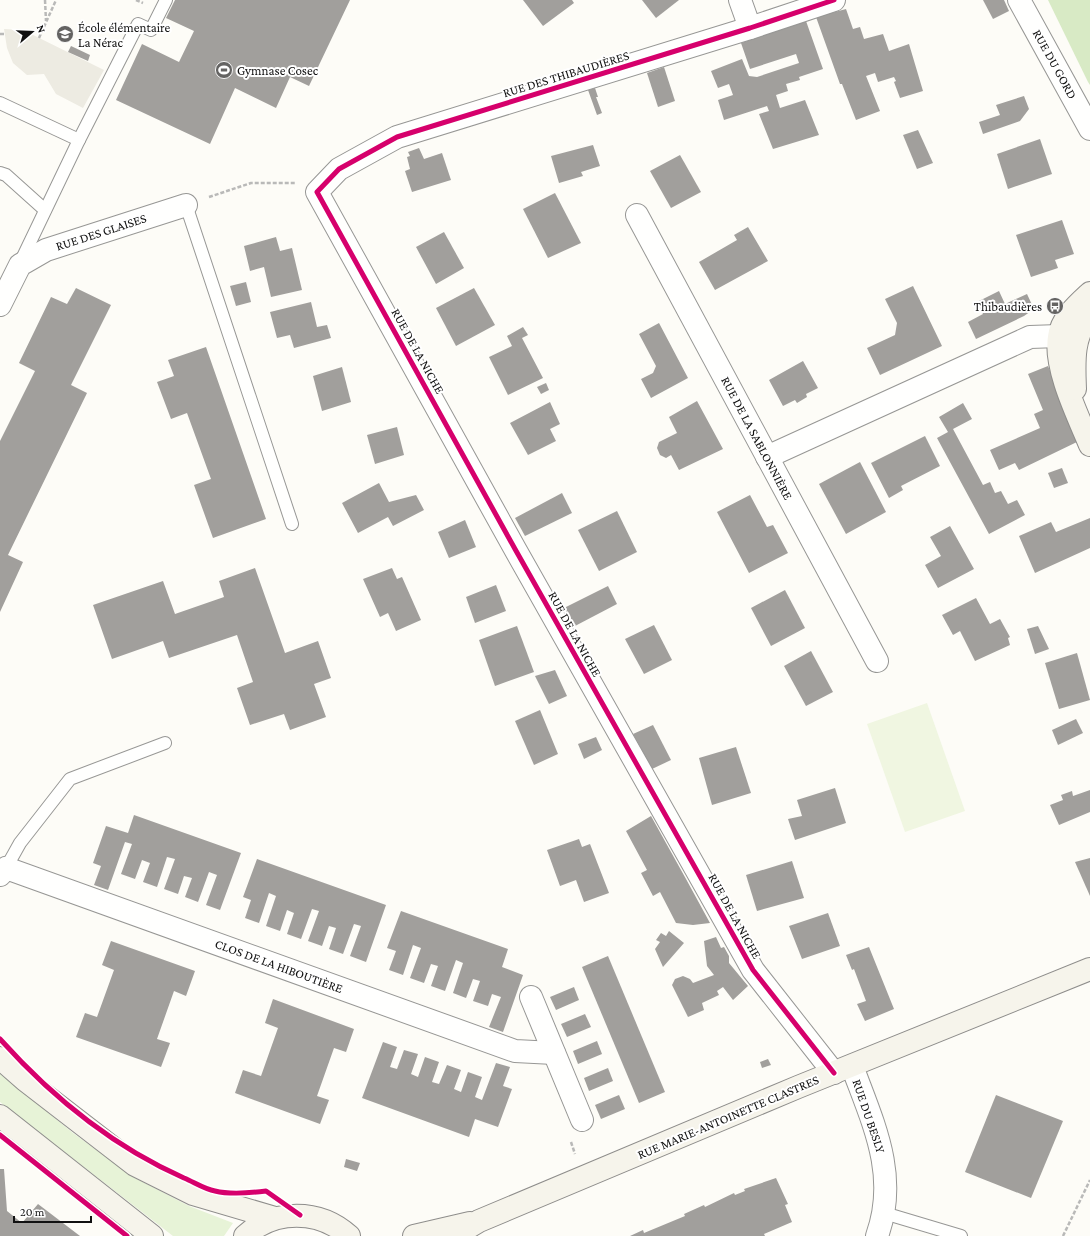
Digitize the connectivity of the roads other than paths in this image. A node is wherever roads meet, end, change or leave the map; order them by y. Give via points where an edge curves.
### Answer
1 (166, 0) edge
2 (740, 0) edge
3 (1019, 0) edge
4 (825, 1) edge
5 (750, 28) junction
6 (0, 103) edge
7 (1090, 129) edge
8 (79, 140) junction
9 (0, 173) edge
10 (318, 192) joint
11 (186, 205) joint
12 (45, 210) junction
13 (637, 215) dead end
14 (20, 265) junction
15 (1090, 293) edge
16 (0, 305) edge
17 (1090, 316) edge
18 (1068, 338) junction
19 (1090, 445) edge
20 (767, 457) junction
21 (292, 524) dead end
22 (877, 661) dead end
23 (165, 743) dead end
24 (3, 871) edge
25 (1090, 969) edge
26 (531, 997) dead end
27 (554, 1053) junction
28 (0, 1058) edge
29 (843, 1070) junction
30 (0, 1116) edge
31 (582, 1120) road end
32 (884, 1213) junction
33 (275, 1218) junction
34 (479, 1221) junction
35 (152, 1236) edge
36 (245, 1236) edge
37 (354, 1236) edge
38 (414, 1236) edge
39 (454, 1236) edge
40 (877, 1236) edge
41 (961, 1236) edge

1 - 8 lane via 151,30 138,24
2 - 5 street
3 - 7 street, RUE DU GORD
4 - 5 street, RUE DES THIBAUDIÈRES
5 - 10 street, RUE DES THIBAUDIÈRES via 397,137 339,169
6 - 8 lane
8 - 12 lane
9 - 12 lane via 6,175
10 - 29 street, RUE DE LA NICHE via 515,549 753,970
11 - 14 street, RUE DES GLAISES via 46,250
11 - 21 lane
12 - 14 lane
13 - 20 street, RUE DE LA SABLONNIÈRE
14 - 16 street
15 - 18 street via 1071,310
17 - 18 street
18 - 19 street via 1074,366 1076,410
18 - 20 street via 1030,337
20 - 22 street, RUE DE LA SABLONNIÈRE
23 - 24 lane, CLOS DE LA HIBOUTIÈRE via 70,779 20,843
24 - 27 street, CLOS DE LA HIBOUTIÈRE via 515,1051
25 - 29 street, RUE MARIE-ANTOINETTE CLASTRES
26 - 27 street
27 - 31 street
28 - 33 street via 136,1165 193,1194
29 - 32 street, RUE DU BESLY via 882,1150 886,1182
29 - 34 street, RUE MARIE-ANTOINETTE CLASTRES
30 - 35 street
32 - 40 street, RUE DU BESLY
32 - 41 lane
33 - 36 street via 254,1228
33 - 37 street via 300,1215 317,1218
34 - 38 street, RUE MARIE-ANTOINETTE CLASTRES
34 - 39 street, RUE MARIE-ANTOINETTE CLASTRES

